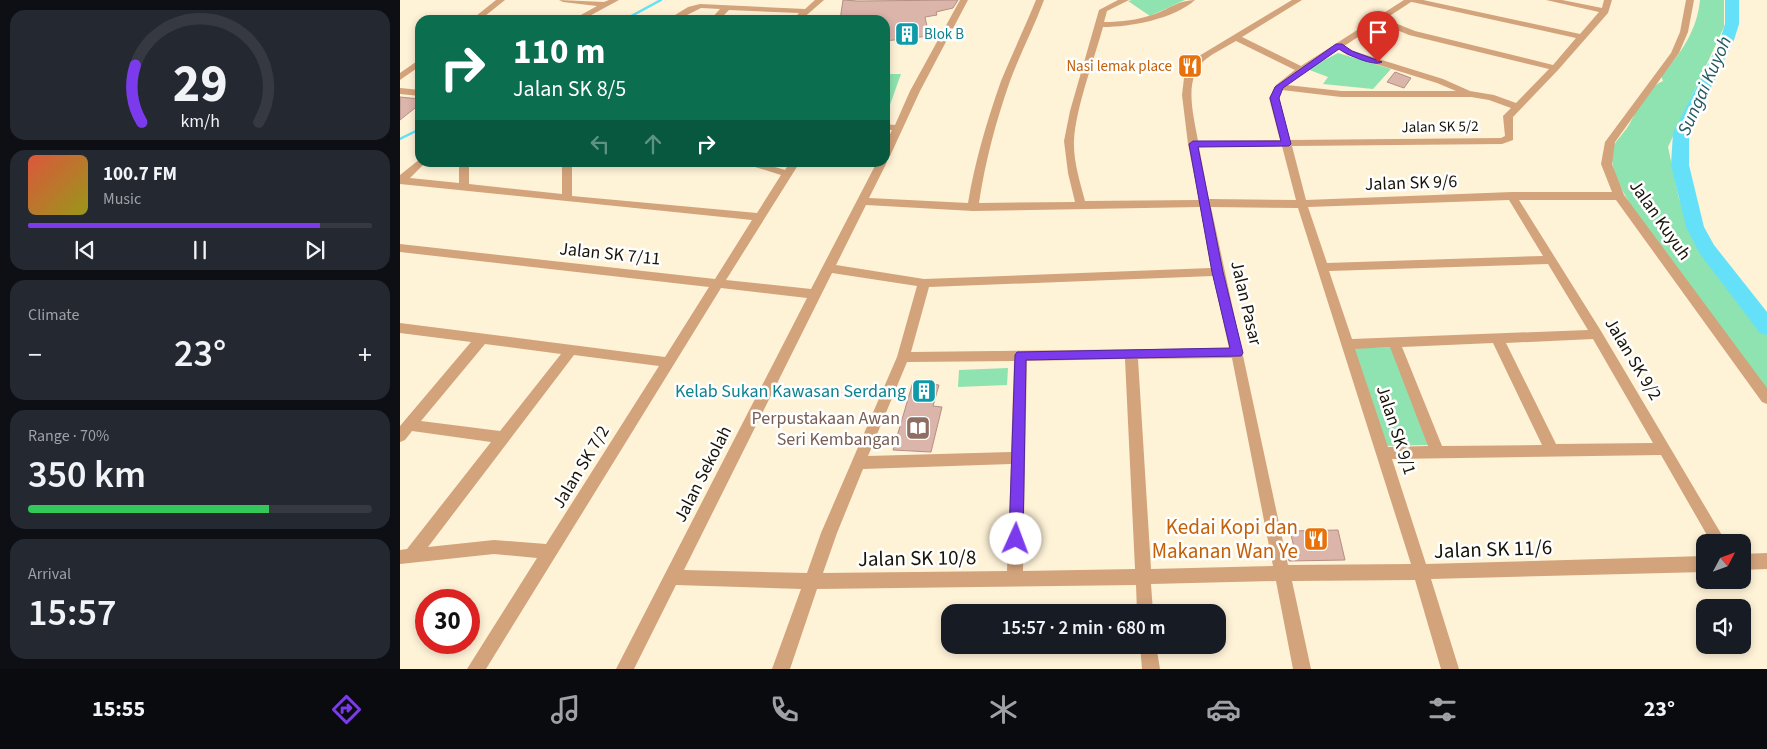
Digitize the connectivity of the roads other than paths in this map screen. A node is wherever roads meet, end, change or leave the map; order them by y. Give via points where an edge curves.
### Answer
1 (501, 0) edge
2 (564, 0) edge
3 (615, 0) edge
4 (820, 0) edge
5 (964, 0) edge
6 (1040, 0) edge
7 (1125, 0) edge
8 (1191, 0) edge
9 (1297, 0) edge
10 (1410, 0) edge
11 (1550, 0) edge
12 (1608, 0) edge
13 (1690, 0) edge
14 (606, 4) junction
15 (727, 8) junction
16 (806, 11) junction
17 (1605, 11) junction
18 (482, 15) edge
19 (585, 15) edge
20 (679, 15) edge
21 (719, 15) edge
22 (802, 15) edge
23 (1380, 20) junction
24 (1099, 24) junction
25 (1235, 37) junction
26 (1582, 37) junction
27 (1339, 46) junction
28 (1555, 68) junction
29 (405, 70) edge
30 (1301, 70) junction
31 (400, 77) edge
32 (1279, 87) junction
33 (400, 92) edge
34 (415, 93) edge
35 (1471, 94) junction
36 (1518, 108) junction
37 (890, 127) edge
38 (899, 128) junction
39 (1193, 144) junction
40 (1286, 144) junction
41 (890, 146) edge
42 (416, 167) edge
43 (464, 167) edge
44 (567, 167) edge
45 (762, 167) edge
46 (793, 167) edge
47 (879, 167) edge
48 (788, 174) junction
49 (401, 181) edge
50 (464, 186) junction
51 (1512, 196) junction
52 (1619, 196) junction
53 (567, 198) junction
54 (862, 201) junction
55 (1204, 204) junction
56 (1302, 204) junction
57 (1081, 206) junction
58 (973, 207) junction
59 (760, 217) junction
60 (400, 248) edge
61 (1552, 260) junction
62 (1322, 267) junction
63 (829, 268) junction
64 (1218, 272) junction
65 (717, 283) junction
66 (924, 283) junction
67 (815, 294) junction
68 (400, 328) edge
69 (1597, 334) junction
70 (482, 338) junction
71 (1497, 338) junction
72 (1394, 342) junction
73 (1346, 344) junction
74 (571, 350) junction
75 (1237, 353) junction
76 (1131, 354) junction
77 (1021, 355) junction
78 (903, 357) junction
79 (667, 362) junction
80 (1767, 398) edge
81 (404, 431) edge
82 (504, 438) junction
83 (1664, 448) junction
84 (1552, 450) junction
85 (1437, 452) junction
86 (1382, 453) junction
87 (1018, 458) junction
88 (860, 463) junction
89 (1714, 534) edge
90 (551, 552) junction
91 (406, 556) edge
92 (1767, 561) edge
93 (1751, 562) edge
94 (1696, 564) edge
95 (1421, 572) junction
96 (1282, 573) junction
97 (1142, 576) junction
98 (672, 577) junction
99 (1015, 578) junction
100 (812, 581) junction
101 (1144, 604) edge
102 (1149, 654) edge
103 (476, 669) edge
104 (625, 669) edge
105 (781, 669) edge
106 (1151, 669) edge
107 (1302, 669) edge
108 (1450, 669) edge

1 - 18 street
2 - 14 street
3 - 14 street
4 - 16 street
5 - 38 street
6 - 58 street via 990,126
7 - 24 street via 1103,10
8 - 24 street via 1147,20
9 - 25 street, Jalan Pasar
10 - 23 street
10 - 26 street
11 - 17 street
12 - 17 street, Jalan SK 5/2
13 - 52 street, Jalan Kuyuh via 1676,53 1610,142 1605,154 1605,165
14 - 19 street
15 - 16 street
15 - 20 street via 696,6
15 - 21 street
16 - 22 street
17 - 26 street, Jalan SK 5/2
23 - 27 street
23 - 28 street via 1412,33
24 - 57 street via 1069,141
25 - 30 street
25 - 39 street, Jalan Pasar via 1202,58 1189,78 1187,95
26 - 28 street, Jalan SK 5/2
27 - 30 street
27 - 35 street via 1350,53 1440,80
28 - 36 street, Jalan SK 5/2
29 - 31 street
30 - 32 street
32 - 35 street via 1341,94
32 - 40 street, Jalan SK 9/1 via 1274,98
33 - 34 street
35 - 36 street via 1491,97
36 - 40 street, Jalan SK 5/2 via 1507,119 1510,138 1502,141
37 - 38 street
38 - 41 street
39 - 40 street, Jalan SK 5/2
39 - 55 street, Jalan Pasar
40 - 56 street, Jalan SK 9/1
42 - 49 street
43 - 50 street
44 - 53 street
45 - 48 street
46 - 48 street, Jalan SK 7/2
47 - 54 street, Jalan Sekolah
48 - 59 street, Jalan SK 7/2
49 - 50 street
50 - 53 street
51 - 52 street, Jalan SK 9/6
51 - 56 street, Jalan SK 9/6
51 - 61 street, Jalan SK 9/2
52 - 80 street, Jalan Kuyuh
53 - 59 street
54 - 58 street, Jalan SK 9/6
54 - 63 street, Jalan Sekolah
55 - 56 street, Jalan SK 9/6
55 - 57 street, Jalan SK 9/6
55 - 64 street, Jalan Pasar
56 - 62 street, Jalan SK 9/1
57 - 58 street, Jalan SK 9/6
59 - 65 street, Jalan SK 7/2
60 - 65 street, Jalan SK 7/11
61 - 62 street
61 - 69 street, Jalan SK 9/2
62 - 73 street, Jalan SK 9/1
63 - 66 street
63 - 67 street, Jalan Sekolah
64 - 66 street
64 - 75 street, Jalan Pasar
65 - 67 street, Jalan SK 7/11
65 - 79 street, Jalan SK 7/2
66 - 78 street
67 - 98 street, Jalan Sekolah
68 - 70 street
69 - 71 street
69 - 83 street, Jalan SK 9/2
70 - 74 street
70 - 81 street
71 - 72 street
71 - 84 street
72 - 73 street
72 - 85 street
73 - 86 street, Jalan SK 9/1
74 - 79 street
74 - 82 street
75 - 76 street
75 - 96 street, Jalan Pasar
76 - 77 street
76 - 97 street
77 - 78 street
77 - 87 street
78 - 88 street
79 - 90 street, Jalan SK 7/2
81 - 82 street
82 - 91 street
83 - 84 street
83 - 89 street, Jalan SK 9/2
84 - 85 street
85 - 86 street
86 - 95 street, Jalan SK 9/1
87 - 88 street
87 - 99 street
88 - 100 street
90 - 91 street via 494,547
90 - 103 street, Jalan SK 7/2
92 - 93 street
94 - 95 street, Jalan SK 11/6
95 - 96 street, Jalan SK 11/6
95 - 108 street, Jalan SK 9/1
96 - 97 street, Jalan SK 10/8
96 - 107 street, Jalan Pasar
97 - 99 street, Jalan SK 10/8
97 - 101 street
98 - 100 street, Jalan SK 10/8
98 - 104 street, Jalan Sekolah
99 - 100 street, Jalan SK 10/8
100 - 105 street
102 - 106 street

